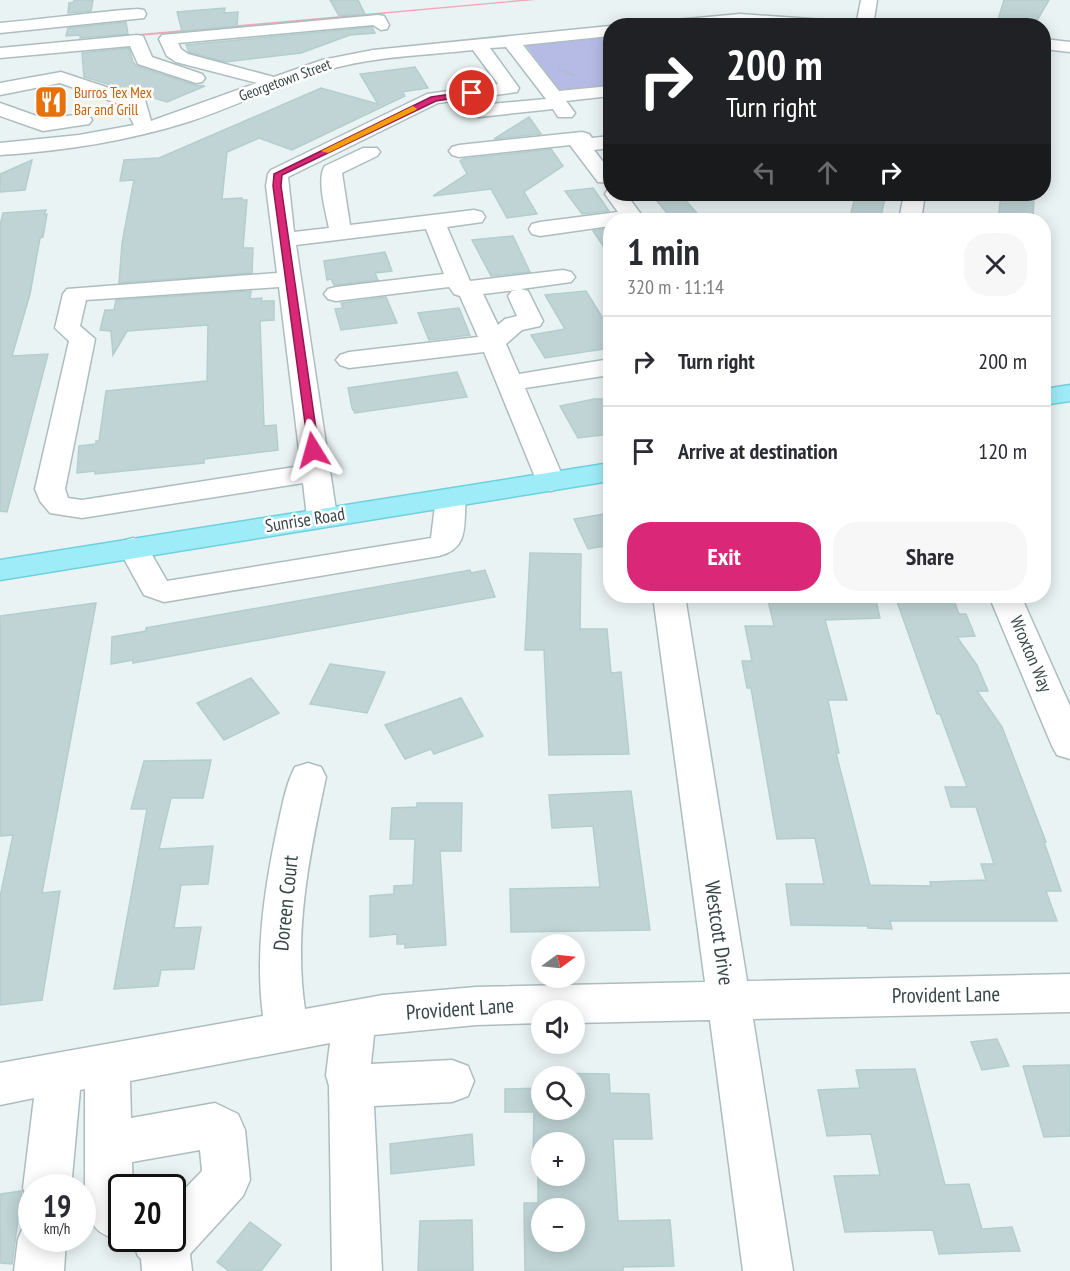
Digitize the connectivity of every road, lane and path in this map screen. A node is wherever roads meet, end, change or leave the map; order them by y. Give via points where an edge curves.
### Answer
1 (869, 0) edge
2 (138, 14) dead end
3 (866, 18) edge
4 (381, 25) dead end
5 (0, 28) edge
6 (603, 31) edge
7 (511, 35) junction
8 (477, 43) junction
9 (1051, 45) edge
10 (1070, 47) edge
11 (8, 53) edge
12 (273, 82) junction
13 (20, 85) junction
14 (0, 90) edge
15 (603, 92) edge
16 (247, 93) junction
17 (556, 100) junction
18 (0, 109) edge
19 (137, 111) junction
20 (448, 114) dead end
21 (146, 129) junction
22 (0, 140) edge
23 (584, 141) junction
24 (603, 142) edge
25 (385, 145) dead end
26 (0, 149) edge
27 (57, 150) junction
28 (459, 151) dead end
29 (0, 169) edge
30 (603, 175) edge
31 (474, 217) dead end
32 (603, 221) edge
33 (434, 222) junction
34 (540, 230) dead end
35 (340, 234) junction
36 (284, 240) junction
37 (564, 277) dead end
38 (290, 279) junction
39 (463, 284) junction
40 (336, 294) dead end
41 (520, 296) dead end
42 (493, 343) junction
43 (349, 360) dead end
44 (603, 368) edge
45 (510, 383) junction
46 (1070, 393) edge
47 (1051, 396) edge
48 (316, 472) junction
49 (603, 473) edge
50 (551, 482) junction
51 (451, 498) junction
52 (322, 517) junction
53 (133, 548) junction
54 (0, 570) edge
55 (670, 603) edge
56 (1008, 603) edge
57 (1070, 746) edge
58 (308, 777) dead end
59 (1070, 993) edge
60 (729, 1000) junction
61 (354, 1019) junction
62 (287, 1031) junction
63 (107, 1064) junction
64 (59, 1073) junction
65 (452, 1081) dead end
66 (0, 1084) edge
67 (351, 1086) junction
68 (108, 1144) junction
69 (48, 1174) edge
70 (108, 1174) edge
71 (186, 1225) edge
72 (41, 1252) edge
73 (39, 1271) edge
74 (357, 1271) edge
75 (768, 1271) edge

1 - 3 street
2 - 5 street
4 - 12 street via 378,20 168,39 173,52 182,58
6 - 7 street, Georgetown Street
7 - 8 street, Georgetown Street
7 - 17 street
8 - 12 street, Georgetown Street via 422,41 338,61
8 - 36 street via 510,88 434,99 278,174
9 - 10 street
11 - 13 street
11 - 16 street via 137,40 147,62
12 - 16 street, Georgetown Street
13 - 14 street
13 - 19 street via 61,77 138,104
15 - 17 street
16 - 21 street, Georgetown Street
17 - 20 street
17 - 23 street
18 - 19 street via 48,125
19 - 21 street
21 - 27 street, Georgetown Street
22 - 27 street
23 - 24 street
23 - 28 street
23 - 30 street via 580,145
25 - 35 street via 332,170
26 - 27 street, Georgetown Street
27 - 29 street
31 - 33 street
32 - 34 street
33 - 35 street
33 - 39 street
35 - 36 street
36 - 38 street
37 - 39 street
38 - 48 street
38 - 48 street via 75,294 67,328 81,339 50,489 53,502 63,509 82,509
39 - 40 street
39 - 42 street
41 - 42 street via 531,321 514,324
42 - 43 street
42 - 45 street
44 - 45 street
45 - 50 street
46 - 47 main road
48 - 52 street
49 - 50 main road, Sunrise Road
50 - 51 main road, Sunrise Road
51 - 52 main road, Sunrise Road
51 - 53 street via 446,542 439,546 164,592 154,588
52 - 53 main road, Sunrise Road
53 - 54 main road, Sunrise Road
55 - 60 street, Westcott Drive
56 - 57 street, Wroxton Way
58 - 62 street, Doreen Court via 294,835 285,899 280,968
59 - 60 street, Provident Lane
60 - 61 street, Provident Lane via 476,1006
60 - 75 street, Westcott Drive
61 - 62 street, Provident Lane
61 - 67 street via 348,1075
62 - 63 street, Provident Lane
63 - 64 street, Provident Lane
63 - 68 street
64 - 66 street, Provident Lane
64 - 69 street
65 - 67 street
67 - 74 street
68 - 70 street
68 - 71 street via 215,1125 222,1130 226,1180
72 - 73 street

